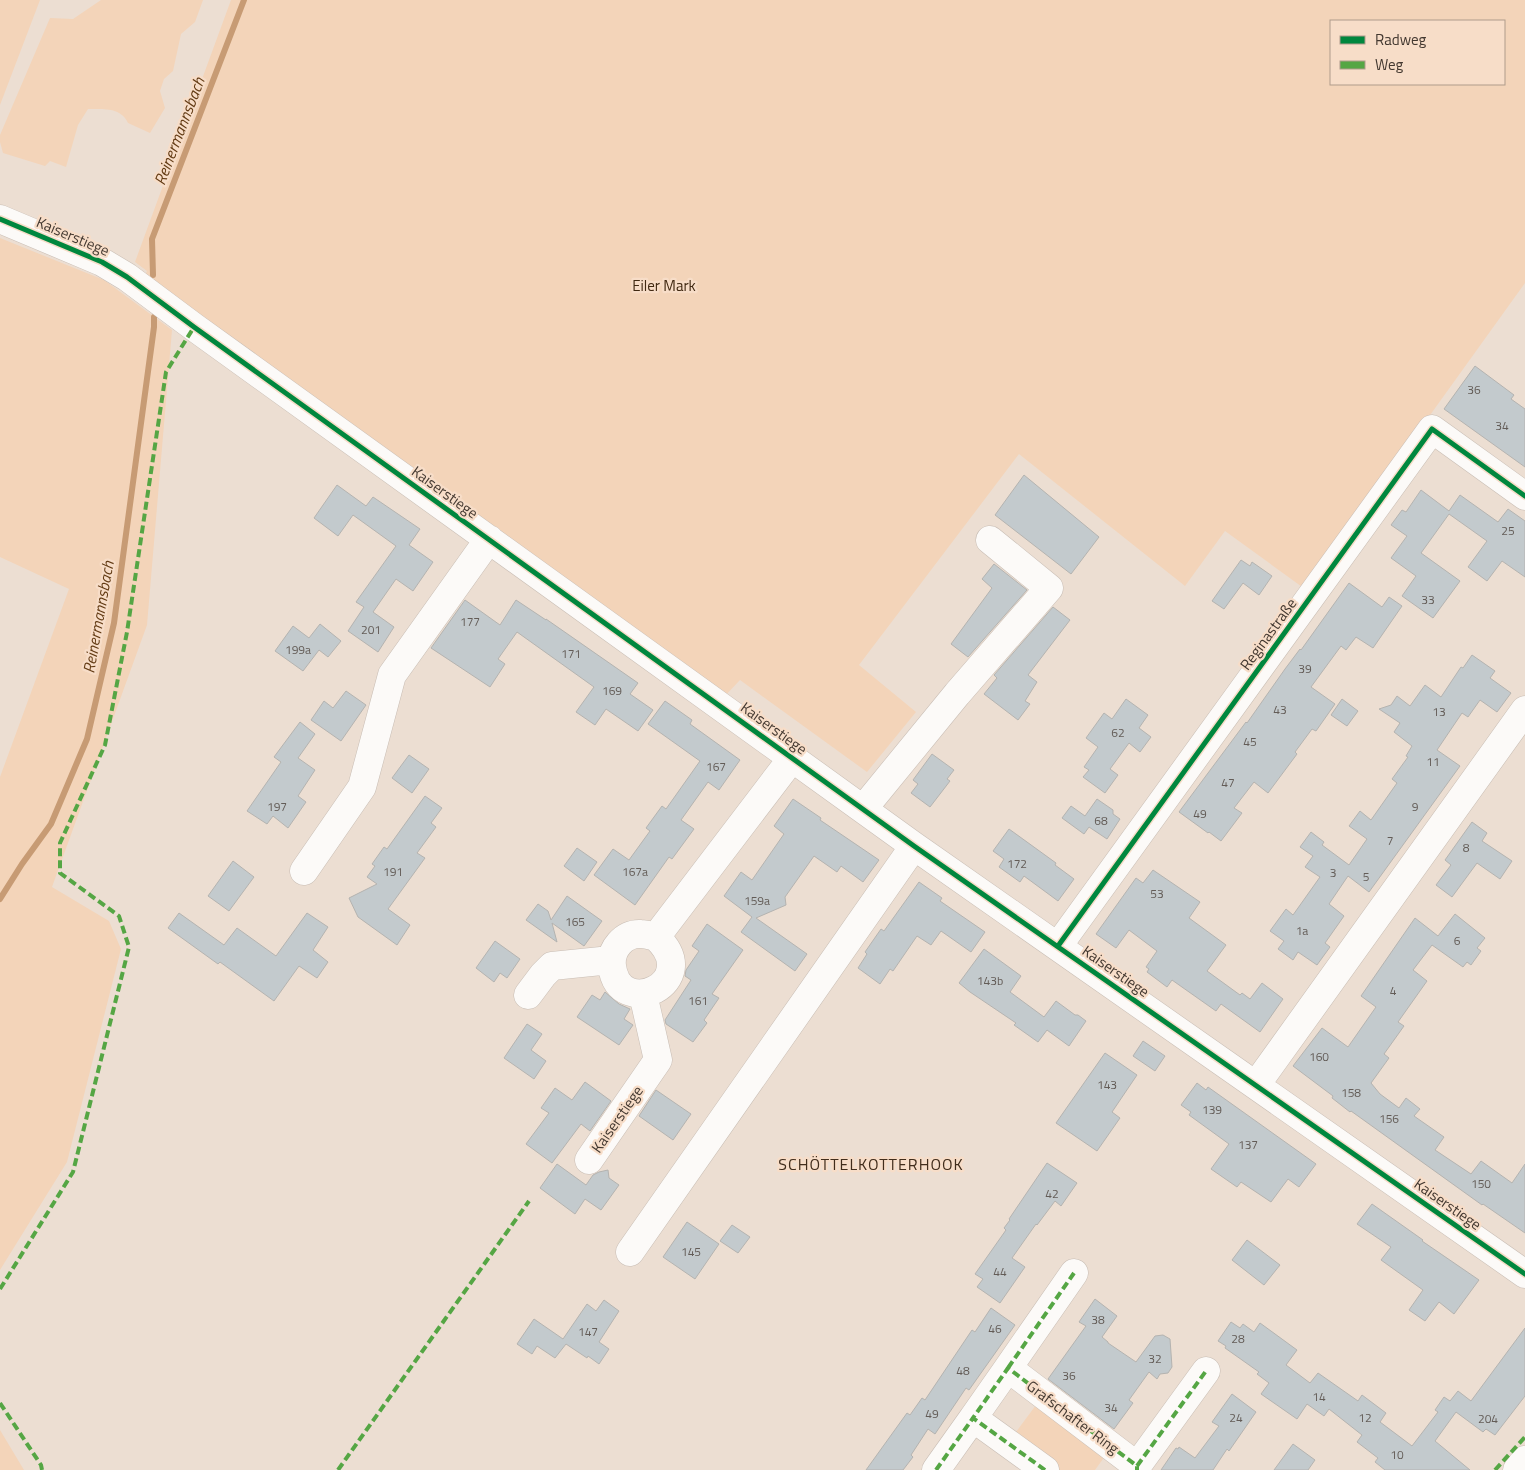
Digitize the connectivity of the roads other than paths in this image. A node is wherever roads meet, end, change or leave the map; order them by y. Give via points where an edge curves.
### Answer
1 (0, 219) edge
2 (1525, 496) edge
3 (489, 538) junction
4 (990, 540) dead end
5 (1525, 710) edge
6 (793, 757) junction
7 (863, 809) junction
8 (914, 846) junction
9 (304, 872) dead end
10 (656, 937) junction
11 (1058, 946) junction
12 (611, 960) junction
13 (643, 994) junction
14 (528, 995) dead end
15 (1256, 1086) junction
16 (589, 1160) dead end
17 (630, 1252) dead end
18 (1074, 1274) dead end
19 (1525, 1274) edge
20 (1008, 1368) junction
21 (1206, 1371) dead end
22 (973, 1418) junction
23 (1525, 1460) edge
24 (1137, 1468) edge
25 (936, 1470) edge
26 (1045, 1470) edge
27 (1517, 1470) edge

1 - 3 street, Kaiserstiege via 102,262 127,277
2 - 11 street, Reginastraße via 1432,429
3 - 6 street, Kaiserstiege
3 - 9 street via 392,675 362,787
4 - 7 street via 1049,588
5 - 15 street
6 - 7 street, Kaiserstiege
6 - 10 street, Kaiserstiege
7 - 8 street, Kaiserstiege
8 - 11 street, Kaiserstiege
8 - 17 street
10 - 12 street via 641,934 626,938 615,948
10 - 13 street via 666,946 671,959 670,973 655,991
11 - 15 street, Kaiserstiege
12 - 13 street via 613,976 622,987
12 - 14 street via 552,966
13 - 16 street, Kaiserstiege via 658,1060
15 - 19 street, Kaiserstiege
18 - 20 street
20 - 22 street
20 - 24 street, Grafschafter Ring
21 - 24 street, Grafschafter Ring
22 - 25 street
22 - 26 street
23 - 27 street

